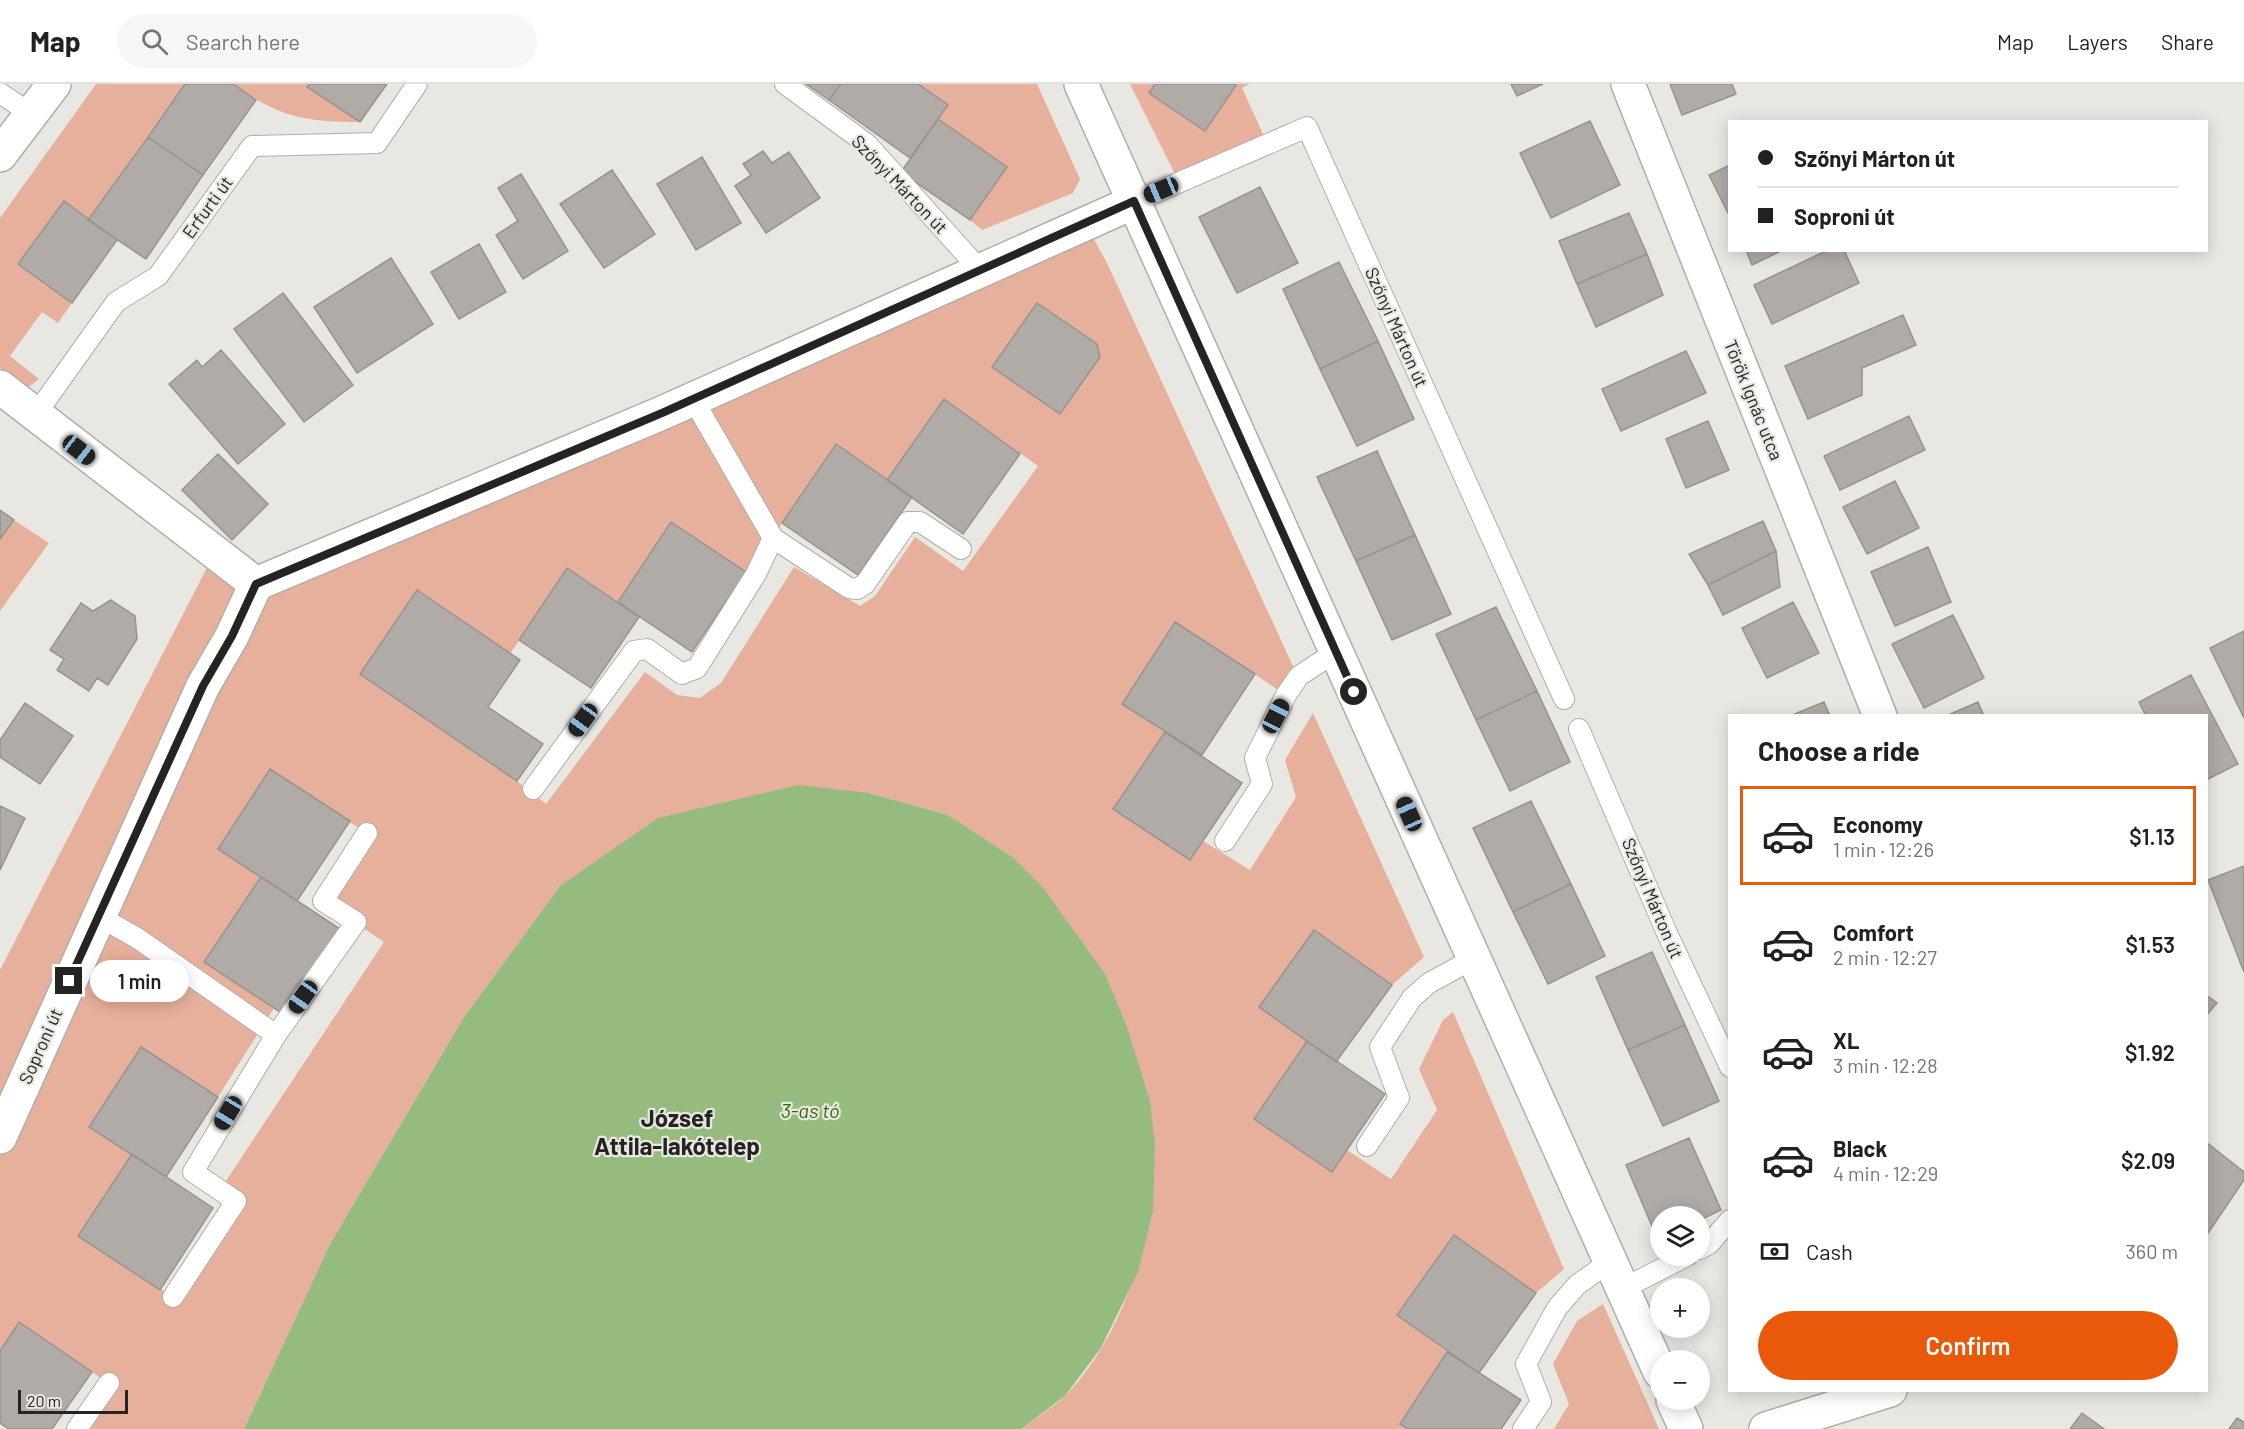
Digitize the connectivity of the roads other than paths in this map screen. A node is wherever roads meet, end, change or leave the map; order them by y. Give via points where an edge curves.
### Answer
1 (54, 84) edge
2 (417, 84) edge
3 (785, 84) edge
4 (1628, 84) edge
5 (1088, 86) edge
6 (0, 93) edge
7 (31, 114) junction
8 (0, 155) edge
9 (1134, 201) junction
10 (981, 270) junction
11 (0, 387) edge
12 (693, 399) junction
13 (36, 414) junction
14 (772, 538) junction
15 (961, 549) dead end
16 (256, 584) junction
17 (1337, 651) junction
18 (1564, 699) dead end
19 (1879, 714) edge
20 (1579, 729) dead end
21 (533, 789) dead end
22 (367, 833) dead end
23 (1225, 841) dead end
24 (98, 916) junction
25 (1475, 958) junction
26 (276, 1035) junction
27 (1728, 1063) edge
28 (0, 1137) edge
29 (1367, 1146) dead end
30 (1728, 1222) edge
31 (1710, 1243) edge
32 (1650, 1266) edge
33 (1618, 1274) junction
34 (173, 1297) dead end
35 (1651, 1350) edge
36 (109, 1383) dead end
37 (1884, 1392) edge
38 (1677, 1410) edge
39 (77, 1429) edge
40 (1523, 1429) edge
41 (1686, 1429) edge
42 (1766, 1429) edge

1 - 7 street
2 - 13 lane, Erfurti út via 377,143 252,146 158,276 116,302
3 - 10 lane, Szőnyi Márton út via 867,144
4 - 19 street, Török Ignác utca
5 - 9 street
6 - 7 lane
7 - 8 street
9 - 10 street
9 - 17 street
9 - 18 lane, Szőnyi Márton út via 1307,127
10 - 12 street
11 - 13 street
12 - 14 lane
12 - 16 street
13 - 16 street
14 - 15 lane via 849,588 857,589 865,584 908,522 920,522
14 - 21 lane via 756,574 697,668 682,674 647,649 634,651
16 - 24 street, Soproni út via 203,686
17 - 23 lane via 1299,676 1286,695 1255,758 1262,784
17 - 25 street
20 - 27 lane, Szőnyi Márton út
22 - 26 lane via 323,901 356,922
24 - 26 lane via 137,938
24 - 28 street, Soproni út
25 - 29 lane via 1429,983 1412,998 1380,1047 1399,1098
25 - 33 street
26 - 34 lane via 193,1172 236,1201
30 - 31 lane
32 - 33 lane
33 - 35 street
33 - 40 lane via 1577,1286 1557,1308 1526,1364 1541,1402
36 - 39 lane
37 - 42 street
38 - 41 street

